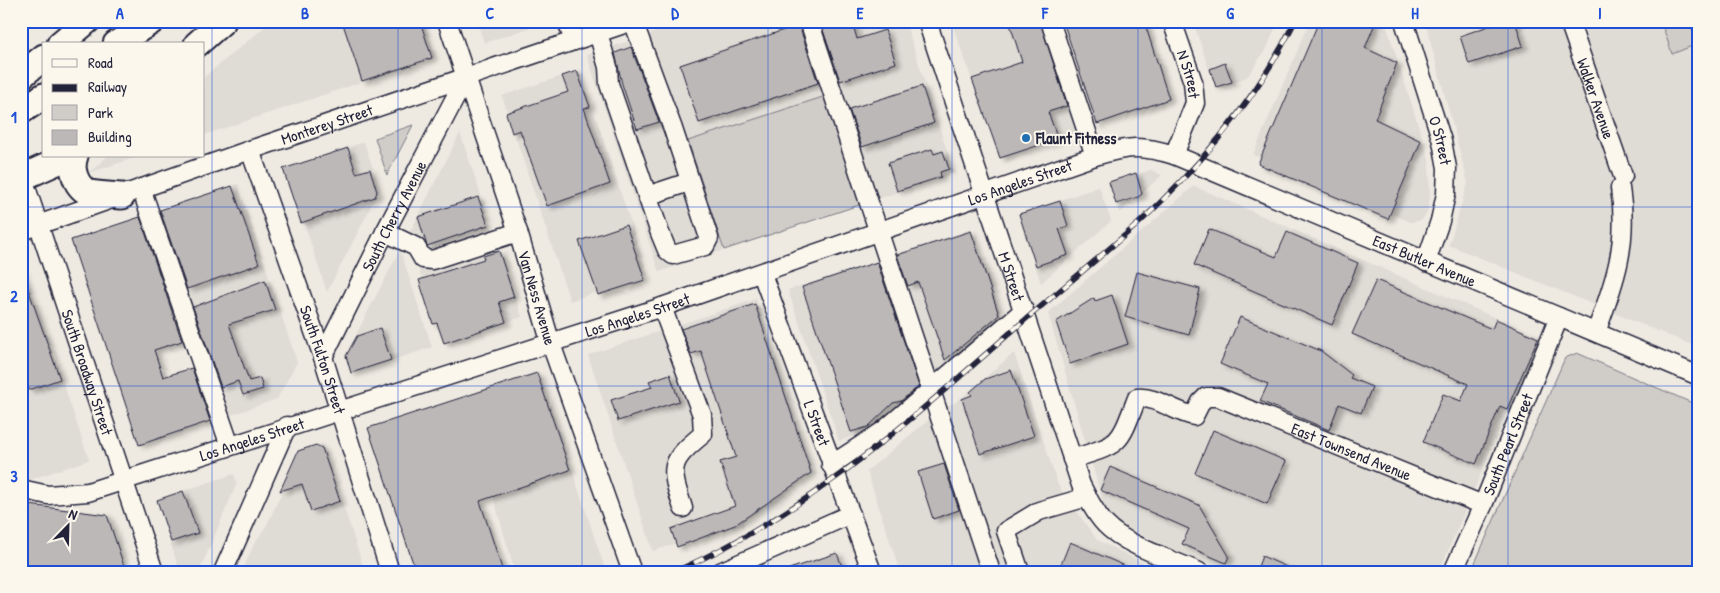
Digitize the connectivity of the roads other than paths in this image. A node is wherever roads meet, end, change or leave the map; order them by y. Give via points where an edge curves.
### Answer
1 (87, 21) edge
2 (152, 21) edge
3 (222, 21) edge
4 (447, 21) edge
5 (567, 21) edge
6 (633, 21) edge
7 (809, 21) edge
8 (927, 21) edge
9 (1050, 21) edge
10 (1172, 21) edge
11 (1404, 21) edge
12 (1569, 21) edge
13 (598, 33) junction
14 (574, 41) junction
15 (62, 42) edge
16 (119, 42) edge
17 (199, 42) edge
18 (466, 78) junction
19 (42, 97) edge
20 (21, 111) edge
21 (1150, 147) joint
22 (250, 150) junction
23 (1174, 155) junction
24 (1095, 156) junction
25 (65, 158) edge
26 (75, 158) edge
27 (22, 175) edge
28 (689, 182) junction
29 (132, 192) junction
30 (647, 196) junction
31 (984, 196) junction
32 (40, 225) junction
33 (21, 230) edge
34 (878, 231) junction
35 (385, 232) junction
36 (518, 232) junction
37 (1426, 262) junction
38 (762, 274) junction
39 (662, 307) junction
40 (1024, 310) junction
41 (1559, 317) junction
42 (1596, 332) junction
43 (551, 344) junction
44 (323, 357) junction
45 (1699, 376) edge
46 (931, 390) junction
47 (339, 410) junction
48 (288, 426) junction
49 (230, 446) junction
50 (1072, 459) junction
51 (832, 465) junction
52 (123, 482) junction
53 (21, 488) edge
54 (1087, 497) junction
55 (1483, 505) junction
56 (683, 508) dead end
57 (851, 514) junction
58 (154, 572) edge
59 (223, 572) edge
60 (390, 572) edge
61 (632, 572) edge
62 (720, 572) edge
63 (872, 572) edge
64 (991, 572) edge
65 (1020, 572) edge
66 (1199, 572) edge
67 (1454, 572) edge

1 - 15 highway
2 - 16 highway
3 - 17 highway
4 - 18 street, Van Ness Avenue
5 - 14 street
6 - 13 street, Monterey Street
6 - 28 street
7 - 34 street
8 - 31 street, M Street
9 - 24 street
10 - 23 street, N Street via 1193,82 1195,103
11 - 37 street, O Street via 1442,141 1447,168 1446,194
12 - 42 street, Walker Avenue via 1621,182 1622,253
13 - 14 street, Monterey Street
13 - 30 street via 610,84
14 - 18 street, Monterey Street
18 - 22 street, Monterey Street
18 - 35 street, South Cherry Avenue
18 - 36 street, Van Ness Avenue
19 - 20 highway
21 - 23 street, East Butler Avenue
21 - 24 street, Los Angeles Street via 1122,147
22 - 29 street, Monterey Street
22 - 44 street, South Fulton Street
23 - 37 street, East Butler Avenue
24 - 31 street, Los Angeles Street
25 - 27 highway
26 - 29 highway via 73,172 82,187 90,192
27 - 32 street, South Broadway Street
28 - 30 street
28 - 30 street via 709,242 688,252 673,256 667,250
29 - 32 street, Monterey Street
29 - 49 street
31 - 34 street, Los Angeles Street
31 - 40 street, M Street
32 - 33 street, Monterey Street
32 - 52 street, South Broadway Street
34 - 38 street, Los Angeles Street
34 - 46 street
35 - 36 street via 411,244 423,259 432,260
35 - 44 street, South Cherry Avenue
36 - 43 street, Van Ness Avenue
37 - 41 street, East Butler Avenue
38 - 39 street, Los Angeles Street
38 - 51 street, L Street
39 - 43 street, Los Angeles Street
39 - 56 street via 704,426 703,434 678,456 675,467 673,478
40 - 46 street
40 - 50 street, M Street
41 - 42 street, East Butler Avenue
41 - 55 street, South Pearl Street
42 - 45 street, East Butler Avenue
43 - 47 street, Los Angeles Street
43 - 61 street, Van Ness Avenue
44 - 47 street, South Fulton Street
46 - 51 street via 883,431
46 - 64 street
47 - 48 street, Los Angeles Street
47 - 60 street, South Fulton Street
48 - 49 street, Los Angeles Street
48 - 59 street
49 - 52 street, Los Angeles Street
50 - 54 street, M Street
50 - 55 street, East Townsend Avenue via 1112,446 1122,436 1137,398 1194,416 1206,397 1218,397
51 - 57 street, L Street
52 - 53 street, Los Angeles Street via 69,495 48,495
52 - 58 street, South Broadway Street
54 - 65 street via 1039,511 1006,532
54 - 66 street, M Street via 1106,525 1128,540
55 - 67 street, South Pearl Street
57 - 62 street
57 - 63 street, L Street

